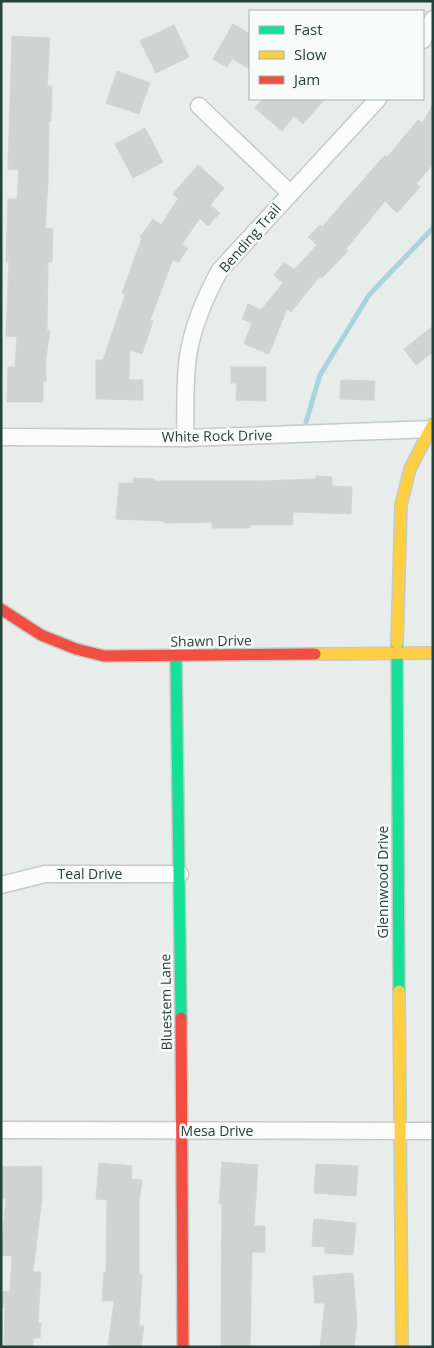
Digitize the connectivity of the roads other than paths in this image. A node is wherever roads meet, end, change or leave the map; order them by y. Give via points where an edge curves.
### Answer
1 (433, 19) edge
2 (424, 38) edge
3 (377, 100) edge
4 (199, 106) dead end
5 (290, 193) junction
6 (431, 427) edge
7 (1, 437) edge
8 (185, 438) junction
9 (1, 609) edge
10 (397, 653) junction
11 (433, 653) edge
12 (176, 657) junction
13 (180, 874) junction
14 (1, 885) edge
15 (1, 1130) edge
16 (183, 1131) junction
17 (399, 1131) junction
18 (433, 1131) edge
19 (183, 1347) edge
20 (402, 1347) edge

1 - 2 street
3 - 5 street, Bending Trail
4 - 5 street
5 - 8 street, Bending Trail via 220,270 205,296 188,358
6 - 8 street, White Rock Drive
6 - 10 street, Glennwood Drive via 410,469 401,505
7 - 8 street, White Rock Drive
9 - 12 street, Shawn Drive via 41,635 76,649 104,656
10 - 11 street, Shawn Drive
10 - 12 street, Shawn Drive
10 - 17 street, Glennwood Drive
12 - 13 street, Bluestem Lane
13 - 14 street, Teal Drive via 45,874
13 - 16 street, Bluestem Lane
15 - 16 street, Mesa Drive
16 - 17 street, Mesa Drive
16 - 19 street, Bluestem Lane
17 - 18 street, Mesa Drive
17 - 20 street, Glennwood Drive

